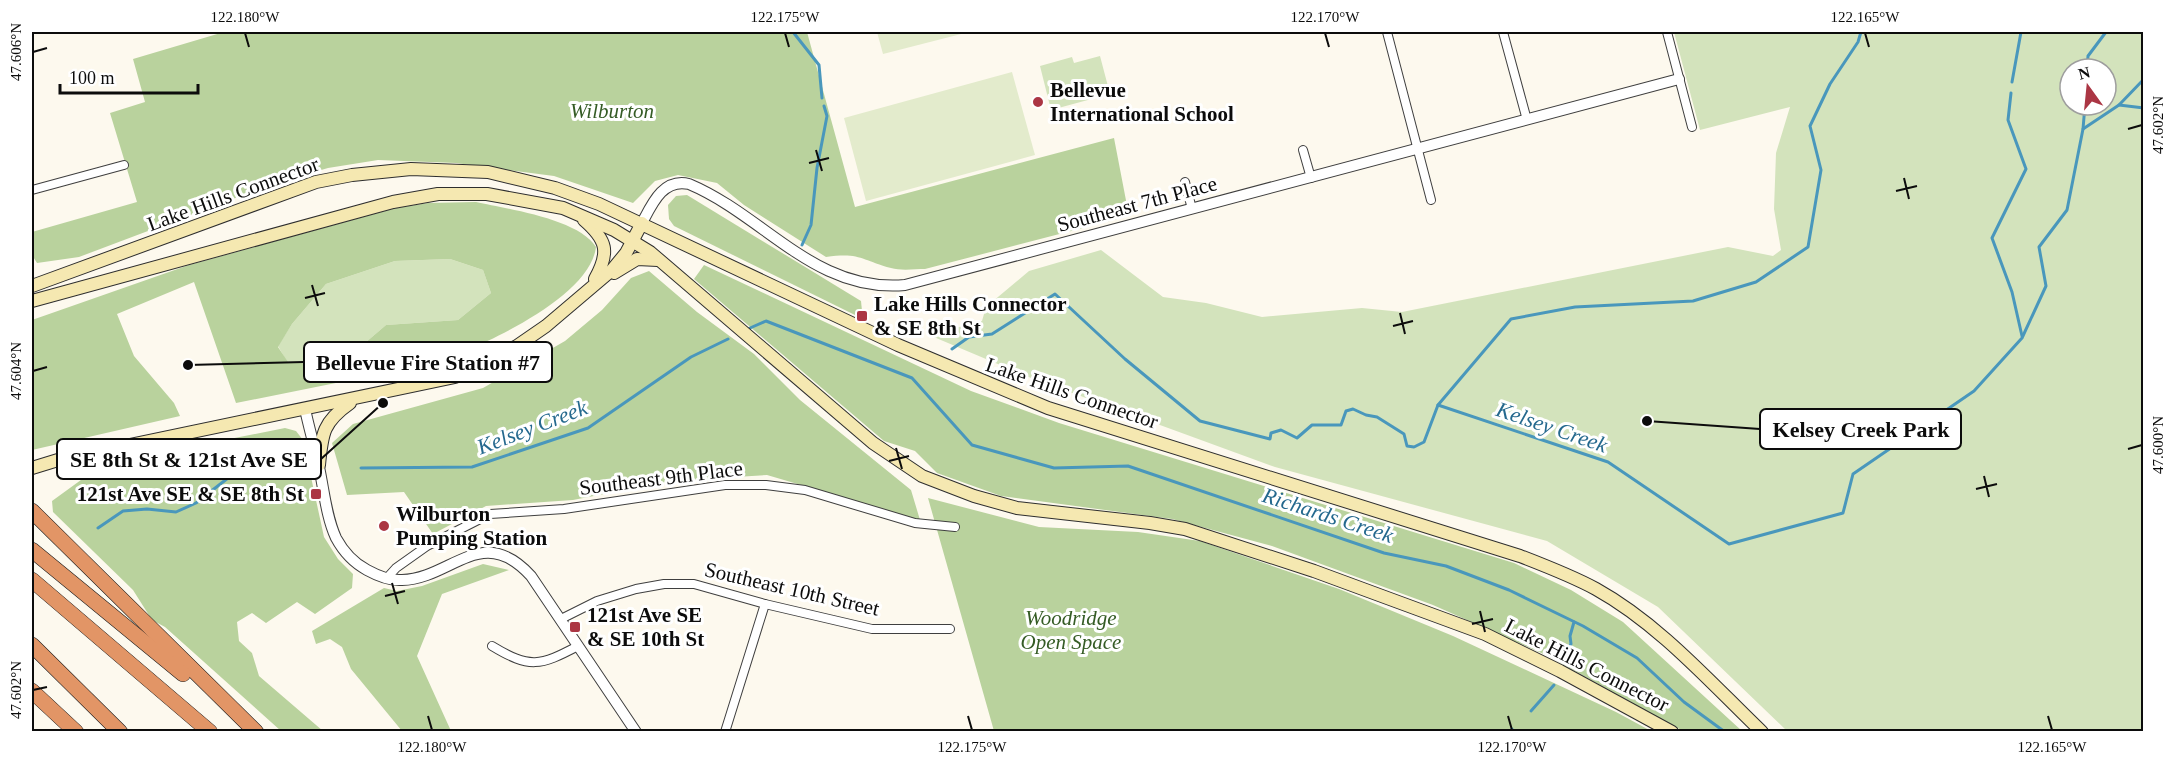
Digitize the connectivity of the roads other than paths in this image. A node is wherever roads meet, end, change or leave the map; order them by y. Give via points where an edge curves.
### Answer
1 (1388, 32) edge
2 (1503, 32) edge
3 (1667, 32) edge
4 (1679, 80) junction
5 (1527, 120) junction
6 (1692, 127) dead end
7 (1303, 150) dead end
8 (1418, 150) junction
9 (124, 165) dead end
10 (1311, 178) junction
11 (1185, 182) dead end
12 (32, 190) edge
13 (1431, 200) dead end
14 (1192, 209) junction
15 (576, 214) junction
16 (642, 223) junction
17 (633, 241) junction
18 (662, 262) junction
19 (32, 286) edge
20 (590, 288) junction
21 (32, 301) edge
22 (355, 399) junction
23 (305, 409) junction
24 (319, 465) junction
25 (32, 468) edge
26 (32, 511) edge
27 (955, 527) dead end
28 (32, 550) edge
29 (387, 579) junction
30 (32, 580) edge
31 (765, 604) junction
32 (561, 619) junction
33 (950, 630) dead end
34 (32, 645) edge
35 (492, 646) dead end
36 (578, 646) junction
37 (32, 691) edge
38 (1666, 729) edge
39 (254, 730) edge
40 (76, 732) edge
41 (120, 732) edge
42 (210, 732) edge
43 (636, 732) edge
44 (725, 732) edge
45 (1762, 732) edge

1 - 8 street
2 - 5 street
3 - 4 street
4 - 5 street, Southeast 7th Place
4 - 6 street
5 - 8 street, Southeast 7th Place
7 - 10 street
8 - 10 street, Southeast 7th Place
8 - 13 street
9 - 12 street
10 - 14 street, Southeast 7th Place
11 - 14 street
14 - 16 street, Southeast 7th Place via 905,285 885,286 855,282 827,272 689,184 675,183 665,189
15 - 17 main road, Lake Hills Connector
15 - 20 main road via 600,234 605,249 602,267
15 - 21 main road, Lake Hills Connector via 539,202 487,194 416,197
16 - 17 main road
16 - 19 main road, Lake Hills Connector via 578,196 511,177 468,170 383,171 316,182 273,196
16 - 45 main road, Lake Hills Connector via 898,345 1048,408 1562,572 1597,590 1646,624
17 - 18 main road, Lake Hills Connector
17 - 20 main road via 612,270
18 - 20 main road via 637,259
18 - 38 main road, Lake Hills Connector via 873,443 922,476 1017,508 1185,529 1314,571 1485,634
20 - 22 main road via 546,326 490,361 455,377
22 - 23 main road
22 - 24 main road via 332,416 326,426
23 - 24 street
23 - 25 main road
24 - 29 street via 336,539 352,559
26 - 39 highway
27 - 29 street, Southeast 9th Place via 915,523 805,490 725,485 564,509 490,514 427,546
28 - 39 highway
29 - 32 street via 411,579 469,555 491,553 521,565
30 - 42 highway
31 - 32 street, Southeast 10th Street via 694,584 664,584 614,595
31 - 33 street, Southeast 10th Street via 872,629
31 - 44 street
32 - 36 street
34 - 41 highway
35 - 36 street via 513,659 533,664 549,662
36 - 43 street
37 - 40 highway

